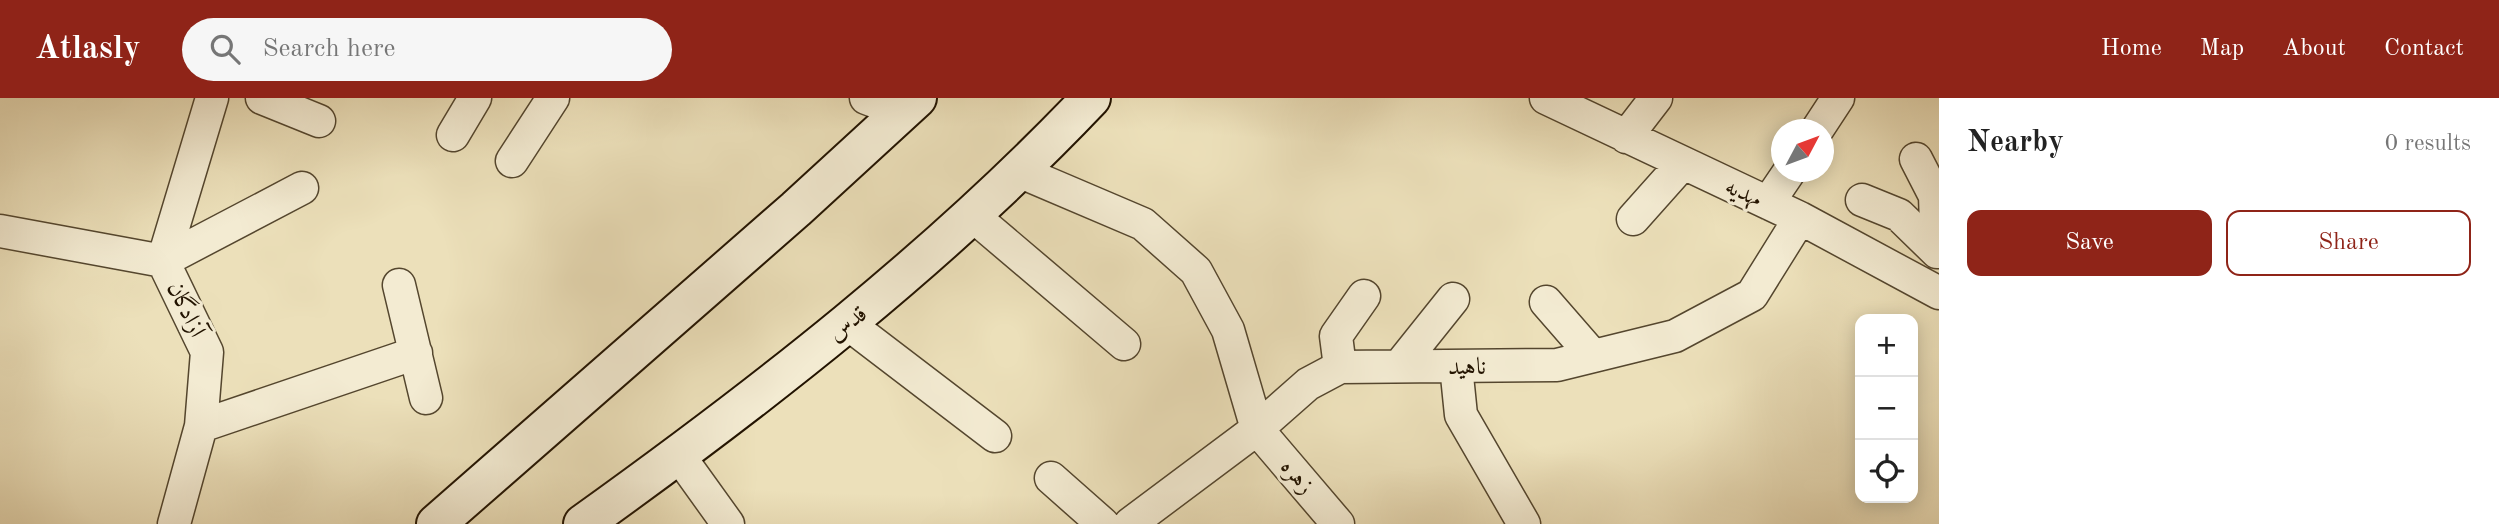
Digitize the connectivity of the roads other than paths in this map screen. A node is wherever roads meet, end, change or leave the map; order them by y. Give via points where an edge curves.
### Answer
1 (212, 98) edge
2 (262, 98) edge
3 (553, 98) edge
4 (866, 98) edge
5 (1091, 98) edge
6 (1546, 98) edge
7 (1657, 98) edge
8 (1838, 98) edge
9 (463, 101) edge
10 (910, 105) edge
11 (1824, 119) edge
12 (318, 121) dead end
13 (453, 135) dead end
14 (1626, 137) junction
15 (1916, 159) dead end
16 (512, 161) dead end
17 (1682, 164) junction
18 (1021, 172) junction
19 (1782, 182) edge
20 (302, 188) dead end
21 (1862, 200) dead end
22 (1768, 203) junction
23 (972, 215) junction
24 (1800, 218) junction
25 (1633, 219) dead end
26 (0, 231) edge
27 (1938, 252) edge
28 (163, 261) junction
29 (1910, 274) junction
30 (399, 285) dead end
31 (1939, 293) edge
32 (1364, 296) dead end
33 (1453, 299) dead end
34 (1546, 302) dead end
35 (847, 323) junction
36 (1124, 344) dead end
37 (416, 353) junction
38 (1593, 356) junction
39 (1401, 365) junction
40 (1456, 366) junction
41 (1340, 367) junction
42 (426, 398) dead end
43 (201, 426) junction
44 (1257, 429) junction
45 (995, 436) dead end
46 (677, 453) junction
47 (1051, 478) dead end
48 (174, 524) edge
49 (436, 524) edge
50 (583, 524) edge
51 (729, 524) edge
52 (1104, 524) edge
53 (1130, 524) edge
54 (1338, 524) edge
55 (1524, 524) edge

1 - 28 street, آزادگان
2 - 12 street
3 - 16 street
4 - 10 street
5 - 18 main road, قدس
6 - 14 street, مهدیه
7 - 14 street
8 - 11 street
9 - 13 street
10 - 49 main road
14 - 17 street, مهدیه
15 - 27 street via 1935,196
17 - 22 street, مهدیه
17 - 25 street
18 - 23 main road, قدس
18 - 44 street via 1143,224 1196,271 1228,330
19 - 22 street
20 - 28 street
21 - 27 street via 1899,215
22 - 24 street, مهدیه
23 - 35 main road, قدس
23 - 36 street
24 - 29 street, مهدیه
24 - 38 street, ناهید via 1752,295 1675,336
26 - 28 street
27 - 29 street
28 - 43 street, آزادگان via 207,352
29 - 31 street, مهدیه
30 - 37 street
32 - 41 street via 1336,337
33 - 39 street
34 - 38 street
35 - 45 street
35 - 46 main road, قدس
37 - 42 street
37 - 43 street
38 - 40 street, ناهید via 1557,365
39 - 40 street, ناهید
39 - 41 street, ناهید
40 - 55 street via 1461,415
41 - 44 street, ناهید via 1308,384
43 - 48 street, آزادگان
44 - 53 street, ناهید
44 - 54 street, زهره
46 - 50 main road, قدس
46 - 51 street
47 - 52 street

